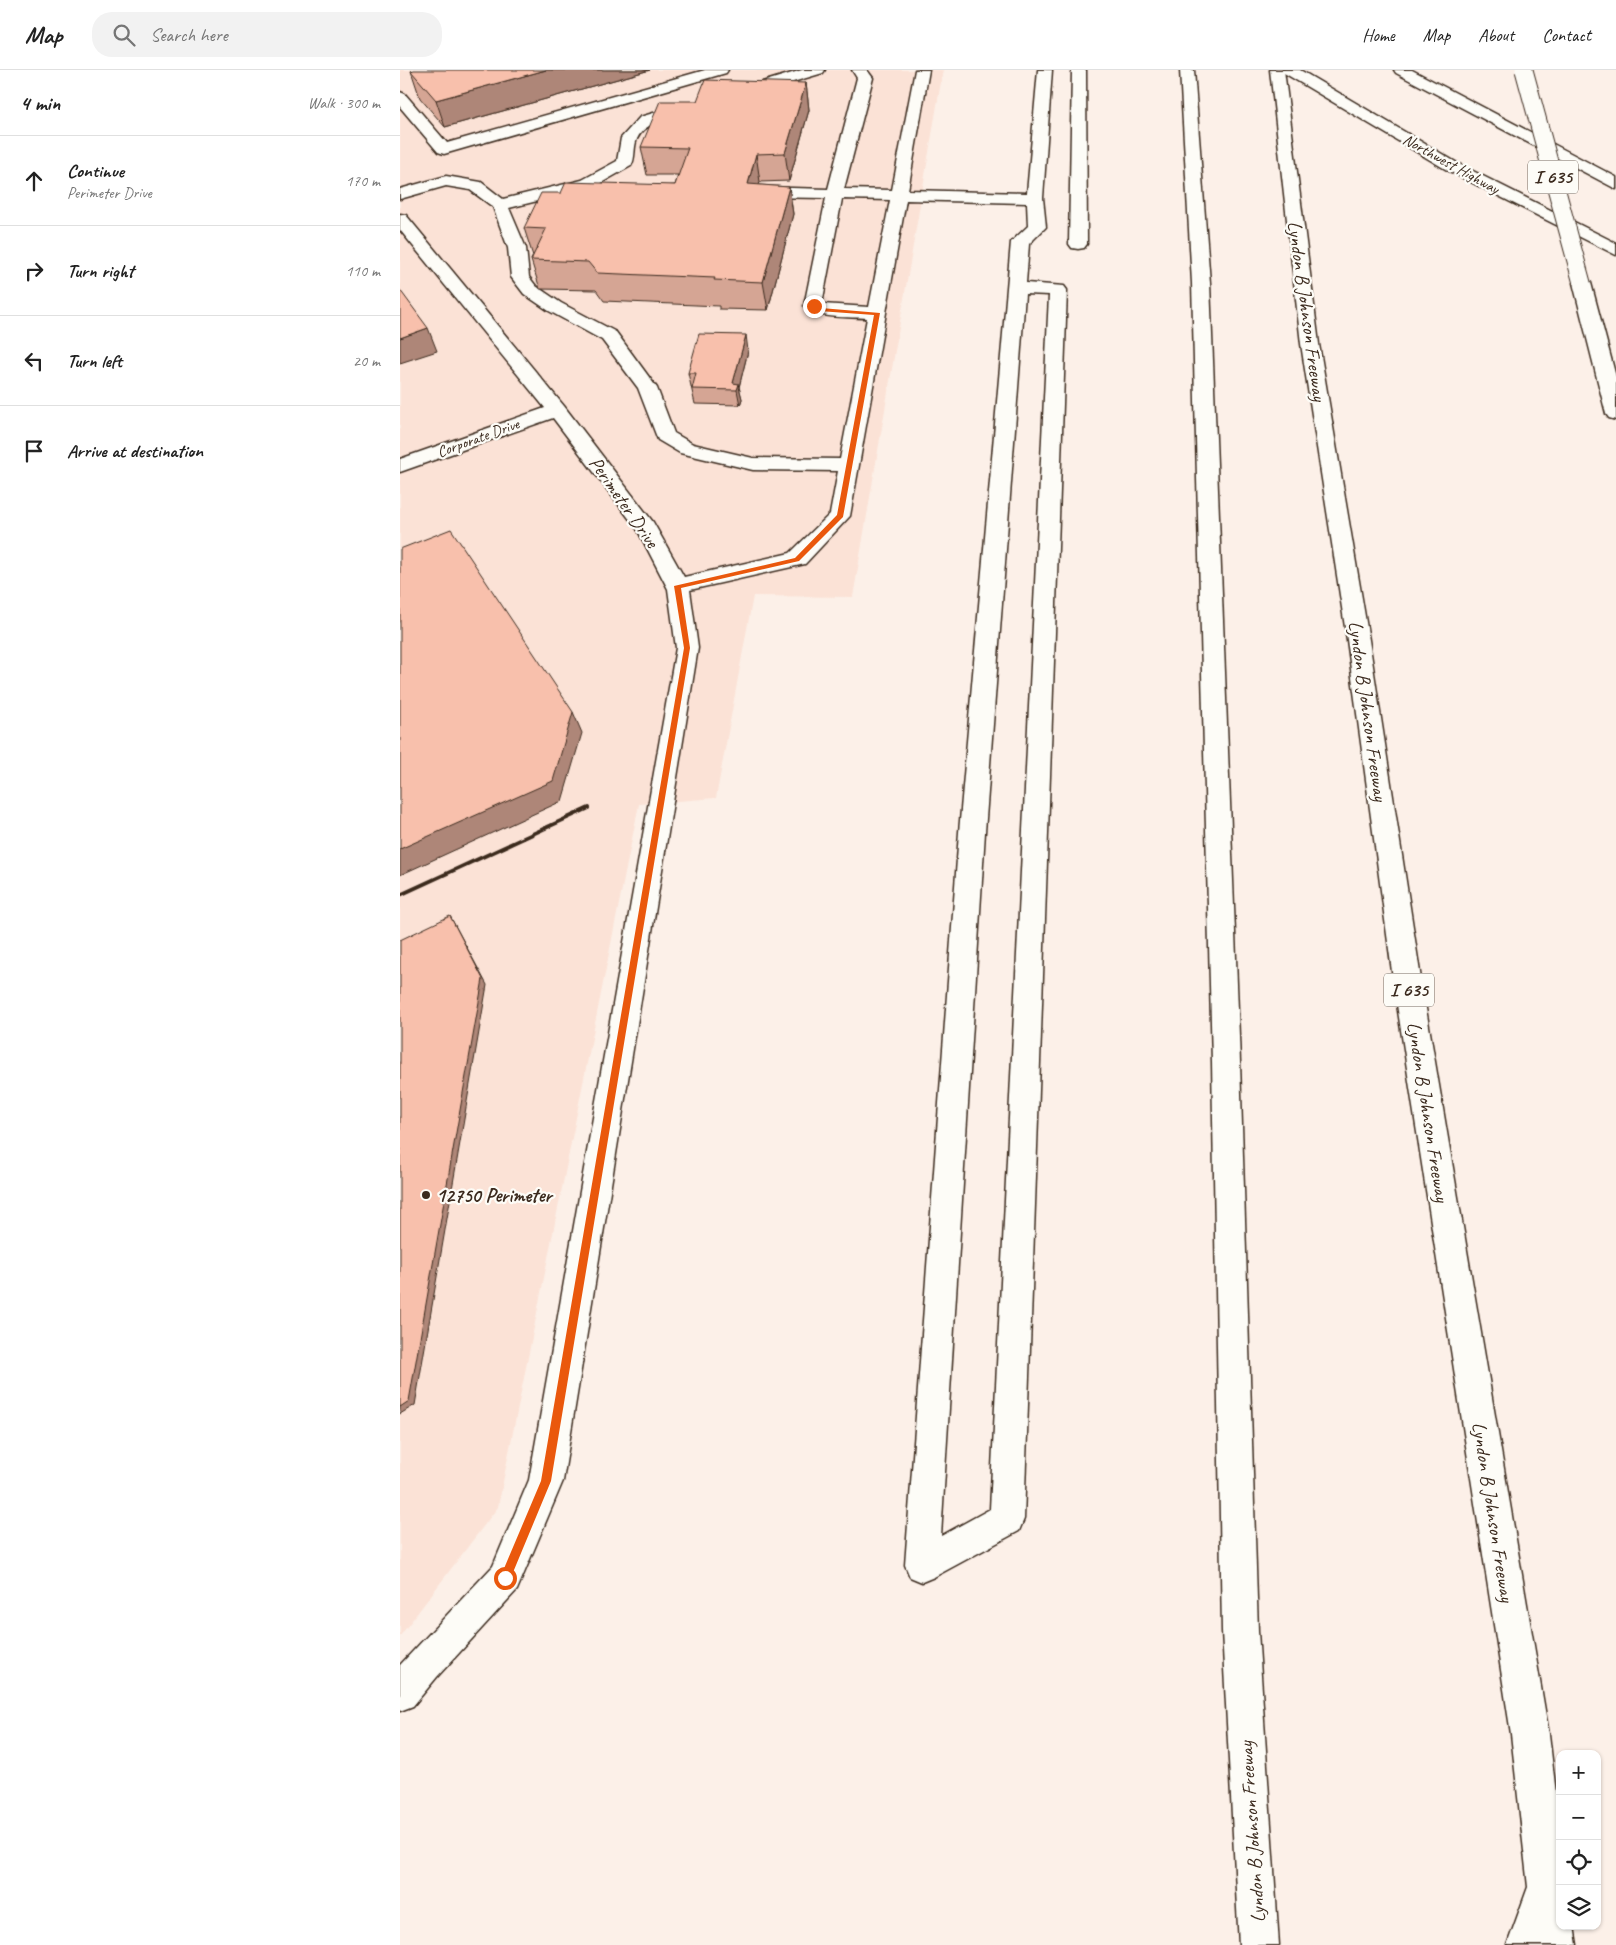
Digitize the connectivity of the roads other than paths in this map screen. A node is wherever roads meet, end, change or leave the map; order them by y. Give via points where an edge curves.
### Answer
1 (721, 70) edge
2 (818, 70) edge
3 (858, 70) edge
4 (922, 70) edge
5 (1045, 70) edge
6 (1079, 70) edge
7 (1187, 70) edge
8 (1401, 70) edge
9 (1524, 70) edge
10 (1282, 77) edge
11 (400, 98) edge
12 (723, 98) edge
13 (704, 104) edge
14 (588, 184) junction
15 (1616, 184) edge
16 (615, 185) edge
17 (757, 192) edge
18 (400, 194) edge
19 (835, 194) junction
20 (899, 195) junction
21 (1035, 198) junction
22 (500, 205) junction
23 (400, 219) edge
24 (1078, 244) dead end
25 (1616, 250) edge
26 (1016, 288) junction
27 (877, 313) junction
28 (557, 410) junction
29 (1616, 414) edge
30 (850, 465) junction
31 (400, 466) edge
32 (677, 586) junction
33 (400, 1693) edge
34 (1547, 1886) junction
35 (1260, 1945) edge
36 (1527, 1945) edge
37 (1557, 1945) edge

1 - 11 main road via 444,149
2 - 12 main road
3 - 19 main road via 865,78
4 - 20 main road
5 - 21 main road
6 - 24 main road
7 - 35 main road, Lyndon B Johnson Freeway via 1202,282 1240,1631
8 - 15 main road
9 - 29 main road, I 635, bridge
10 - 25 main road, Northwest Highway
10 - 34 main road, Lyndon B Johnson Freeway / I 635 via 1310,344 1358,640 1407,979 1530,1734
13 - 14 main road via 646,120 629,138 625,163
14 - 16 main road
14 - 22 main road
17 - 19 main road
18 - 22 main road via 446,180 475,186
19 - 20 main road
19 - 27 main road via 814,306 819,310
20 - 21 main road
20 - 27 main road
21 - 26 main road via 1036,227 1020,242
22 - 30 main road via 517,248 520,277 530,290 555,307 610,336 647,388 665,436 687,449 753,464
23 - 28 main road, Perimeter Drive
26 - 26 main road via 972,832 922,1565 1007,1519 1058,290
27 - 30 main road
28 - 31 main road, Corporate Drive
28 - 32 main road, Perimeter Drive via 646,527
30 - 32 main road via 840,516 797,559
32 - 33 main road, Perimeter Drive via 687,648 546,1481 505,1578
34 - 36 main road
34 - 37 main road, Lyndon B Johnson Freeway / I 635

